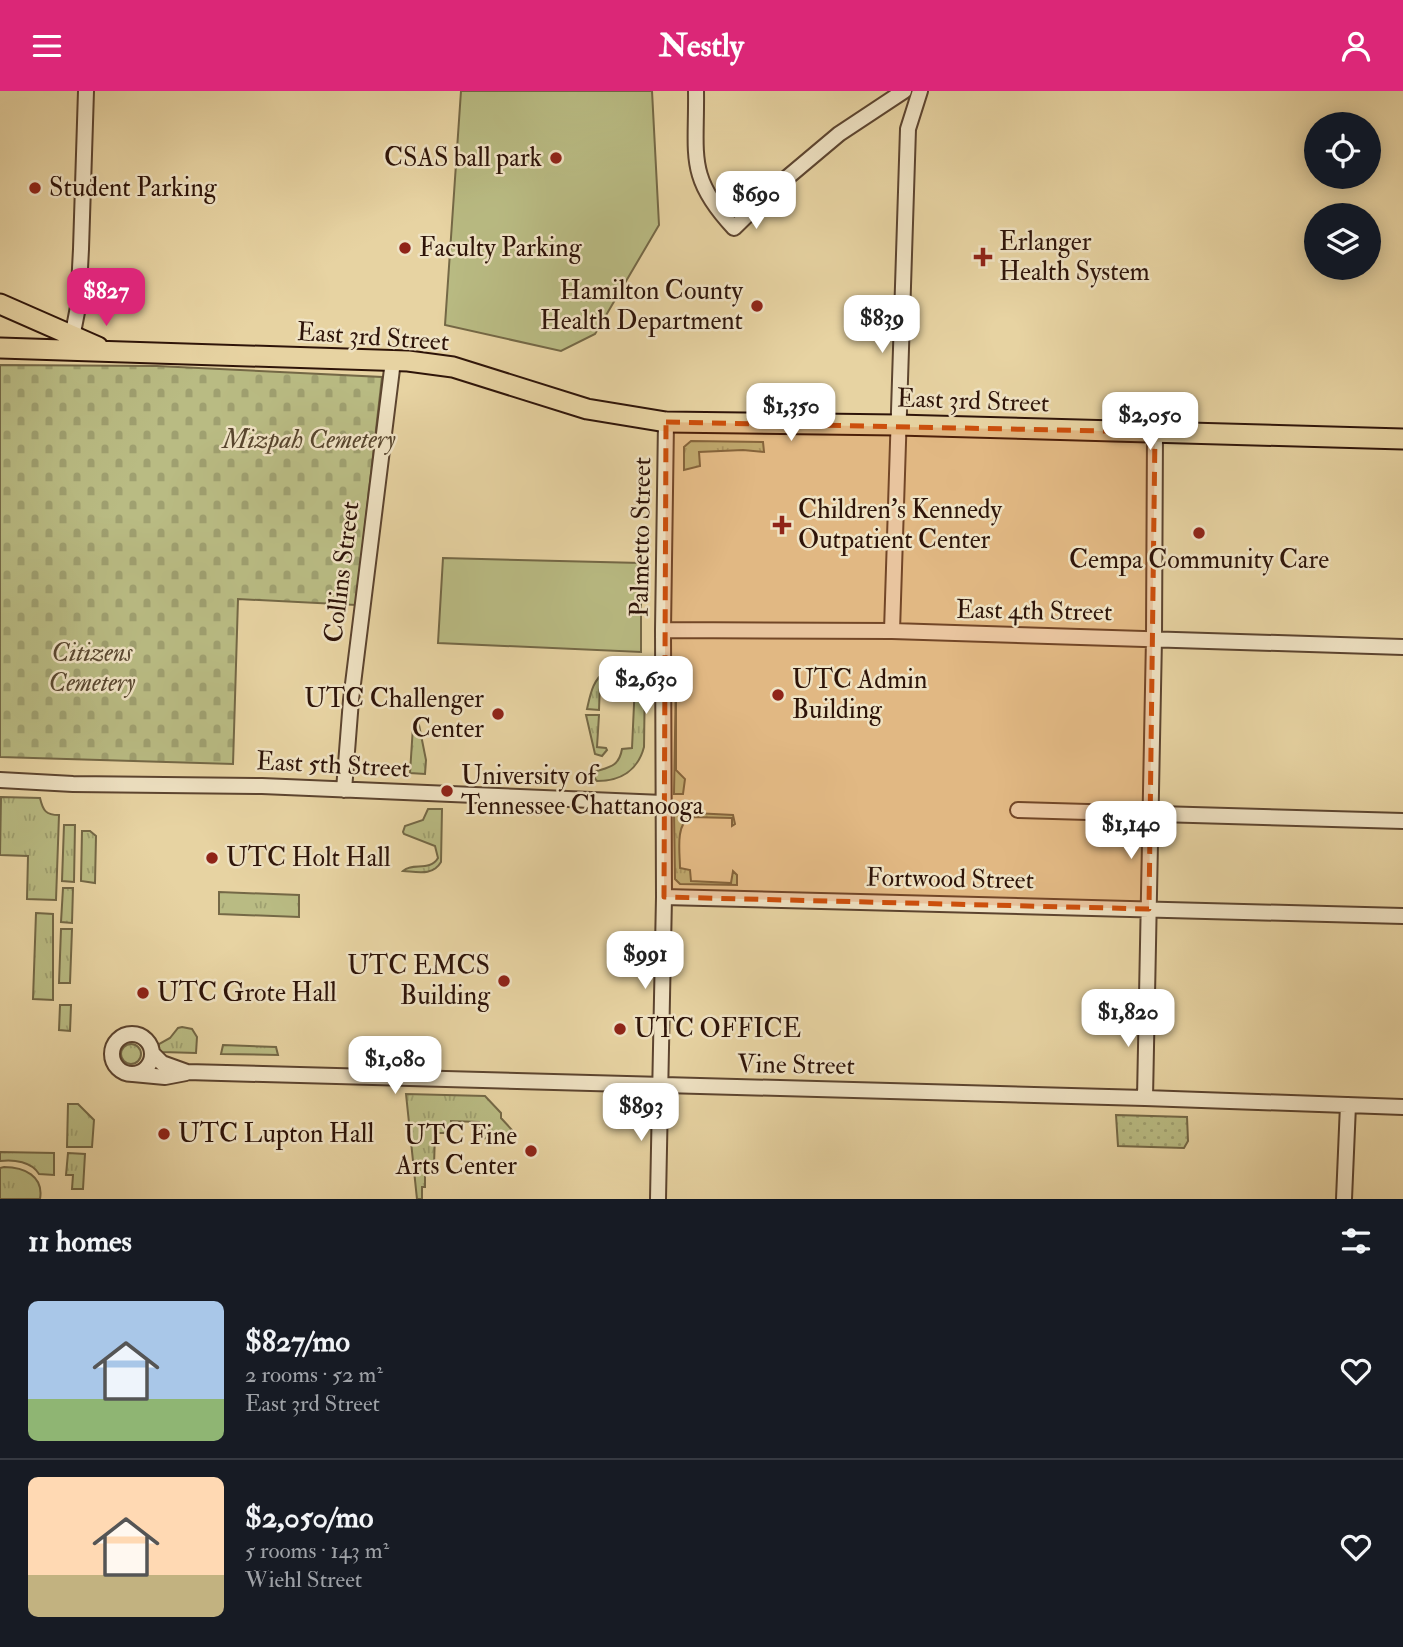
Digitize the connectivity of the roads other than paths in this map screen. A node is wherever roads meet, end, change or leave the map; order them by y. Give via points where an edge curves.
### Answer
1 (86, 91) edge
2 (696, 91) edge
3 (904, 91) edge
4 (920, 91) edge
5 (0, 304) edge
6 (71, 344) junction
7 (0, 348) edge
8 (393, 361) junction
9 (666, 422) junction
10 (897, 425) junction
11 (1155, 432) junction
12 (1403, 439) edge
13 (663, 630) junction
14 (892, 631) junction
15 (1154, 638) junction
16 (1403, 647) edge
17 (0, 780) edge
18 (344, 790) junction
19 (663, 803) junction
20 (1018, 810) dead end
21 (1149, 814) junction
22 (1403, 821) edge
23 (664, 897) junction
24 (1149, 909) junction
25 (1403, 916) edge
26 (152, 1053) junction
27 (187, 1072) junction
28 (132, 1074) junction
29 (659, 1086) junction
30 (1144, 1098) junction
31 (1348, 1105) junction
32 (1403, 1107) edge
33 (658, 1199) edge
34 (1344, 1199) edge

1 - 6 street via 81,249
2 - 3 street via 694,135 701,181 713,206 734,228 839,134
4 - 10 street via 908,129
5 - 6 main road, East 3rd Street via 40,319
6 - 7 main road, East 3rd Street
6 - 8 main road, East 3rd Street via 130,352
8 - 9 main road, East 3rd Street via 453,367 587,409
8 - 18 street, Collins Street
9 - 10 main road, East 3rd Street
9 - 13 street, Palmetto Street
10 - 11 main road, East 3rd Street
10 - 14 street
11 - 12 main road, East 3rd Street
11 - 15 street
13 - 14 street, East 4th Street
13 - 19 street, Palmetto Street
14 - 15 street, East 4th Street
15 - 16 street, East 4th Street
15 - 21 street
17 - 18 street, East 5th Street
18 - 19 street, East 5th Street
19 - 23 street, Palmetto Street
20 - 21 street
21 - 22 street
21 - 24 street
23 - 24 street, Fortwood Street
23 - 29 street, Palmetto Street
24 - 25 street, Fortwood Street
24 - 30 street
26 - 27 street, Vine Street via 162,1063
26 - 28 street via 148,1067
26 - 28 street, Vine Street via 144,1039 133,1033 115,1044 113,1063
27 - 28 street, Vine Street via 165,1077
27 - 29 street, Vine Street
29 - 30 street, Vine Street
29 - 33 street, Palmetto Street
30 - 31 street, Vine Street
31 - 32 street, Vine Street
31 - 34 street

